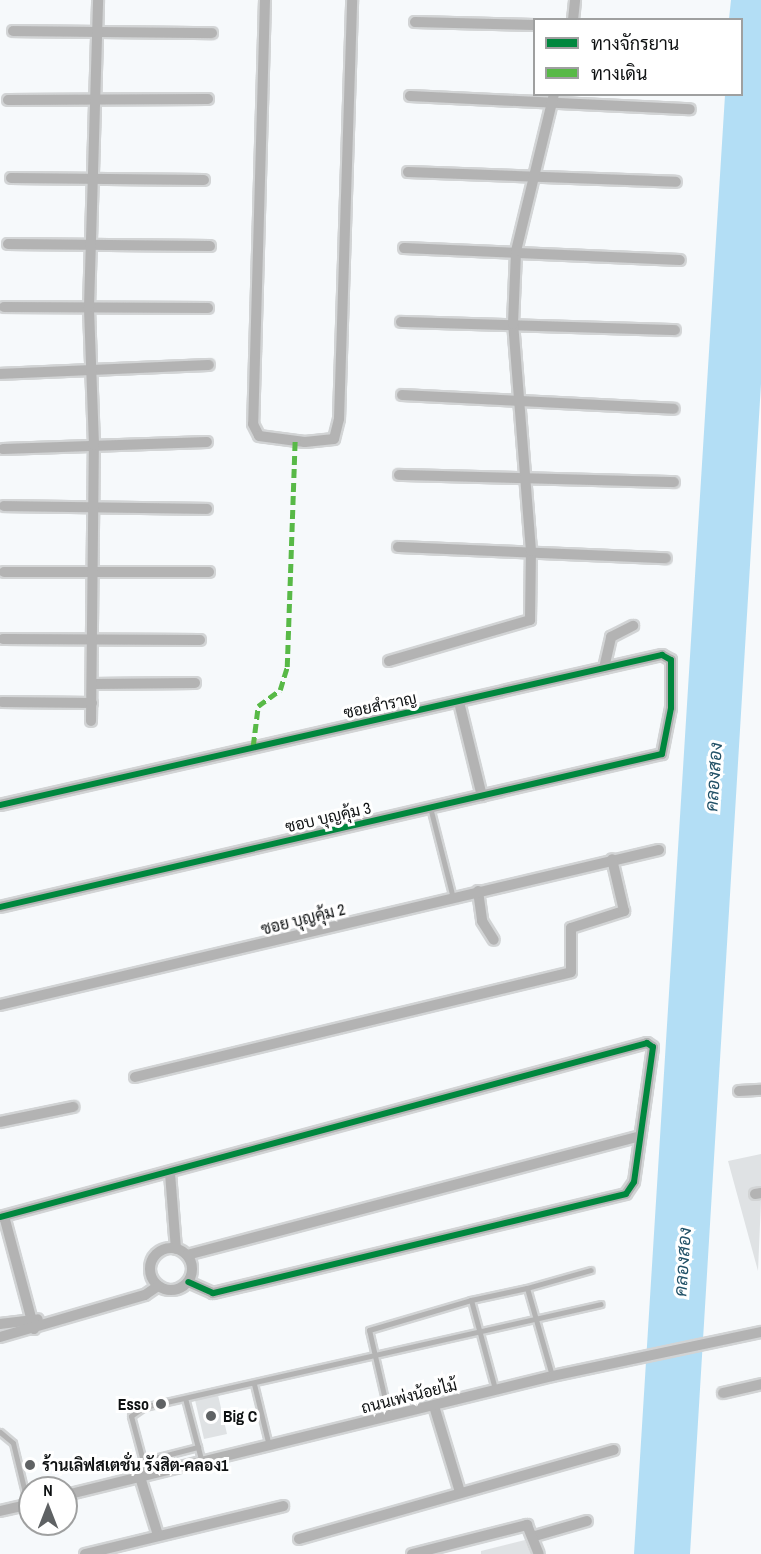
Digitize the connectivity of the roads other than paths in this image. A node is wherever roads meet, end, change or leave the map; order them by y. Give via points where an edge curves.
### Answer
1 (98, 0) edge
2 (265, 0) edge
3 (352, 0) edge
4 (575, 0) edge
5 (573, 18) edge
6 (416, 22) dead end
7 (533, 25) edge
8 (13, 31) dead end
9 (98, 32) junction
10 (212, 33) dead end
11 (410, 96) dead end
12 (94, 98) junction
13 (208, 99) dead end
14 (553, 99) edge
15 (9, 100) dead end
16 (690, 109) dead end
17 (408, 172) dead end
18 (532, 175) junction
19 (11, 178) dead end
20 (204, 180) dead end
21 (91, 181) junction
22 (676, 182) dead end
23 (8, 244) dead end
24 (90, 244) junction
25 (210, 246) dead end
26 (404, 248) dead end
27 (516, 251) junction
28 (680, 260) dead end
29 (4, 307) dead end
30 (88, 307) junction
31 (208, 308) dead end
32 (401, 322) dead end
33 (513, 324) junction
34 (675, 330) dead end
35 (209, 366) dead end
36 (92, 370) junction
37 (0, 374) edge
38 (402, 395) dead end
39 (517, 402) junction
40 (674, 409) dead end
41 (207, 442) dead end
42 (94, 445) junction
43 (3, 449) dead end
44 (399, 475) dead end
45 (525, 477) junction
46 (674, 482) dead end
47 (4, 506) dead end
48 (94, 508) junction
49 (207, 509) dead end
50 (398, 547) dead end
51 (531, 551) junction
52 (666, 558) dead end
53 (4, 572) dead end
54 (209, 572) dead end
55 (94, 575) junction
56 (633, 626) dead end
57 (3, 639) dead end
58 (93, 639) junction
59 (200, 640) dead end
60 (389, 661) dead end
61 (604, 668) junction
62 (195, 683) dead end
63 (92, 684) junction
64 (2, 702) dead end
65 (459, 702) junction
66 (92, 703) junction
67 (91, 721) dead end
68 (662, 754) joint
69 (482, 796) junction
70 (0, 805) edge
71 (430, 807) junction
72 (659, 850) dead end
73 (612, 859) junction
74 (478, 891) junction
75 (453, 898) junction
76 (0, 907) edge
77 (494, 940) dead end
78 (0, 1005) edge
79 (135, 1077) dead end
80 (761, 1090) edge
81 (739, 1091) dead end
82 (73, 1107) dead end
83 (0, 1122) edge
84 (640, 1137) junction
85 (170, 1173) junction
86 (2, 1216) edge
87 (176, 1249) junction
88 (187, 1255) junction
89 (591, 1270) dead end
90 (188, 1282) junction
91 (158, 1286) junction
92 (527, 1288) junction
93 (471, 1300) junction
94 (601, 1304) dead end
95 (31, 1316) junction
96 (535, 1318) junction
97 (47, 1322) junction
98 (0, 1324) edge
99 (34, 1329) junction
100 (761, 1332) edge
101 (479, 1333) junction
102 (0, 1337) edge
103 (375, 1358) junction
104 (552, 1376) junction
105 (254, 1384) junction
106 (761, 1384) edge
107 (496, 1391) junction
108 (723, 1393) dead end
109 (185, 1398) junction
110 (434, 1406) junction
111 (389, 1417) junction
112 (0, 1432) edge
113 (269, 1446) junction
114 (198, 1447) junction
115 (614, 1450) dead end
116 (143, 1461) junction
117 (202, 1462) junction
118 (22, 1476) edge
119 (144, 1477) junction
120 (78, 1492) edge
121 (460, 1492) junction
122 (283, 1506) dead end
123 (18, 1507) edge
124 (0, 1511) edge
125 (587, 1521) dead end
126 (158, 1535) junction
127 (535, 1536) junction
128 (299, 1539) dead end
129 (85, 1554) edge
130 (412, 1554) edge
131 (540, 1554) edge

1 - 9 street
2 - 3 street via 253,424 260,436 305,442 334,439 339,419
4 - 5 street
6 - 7 street
8 - 9 street
9 - 10 street
9 - 12 street
11 - 14 street
12 - 13 street
12 - 15 street
12 - 21 street
14 - 16 street
14 - 18 street
17 - 18 street
18 - 22 street
18 - 27 street
19 - 21 street
20 - 21 street
21 - 24 street
23 - 24 street
24 - 25 street
24 - 30 street
26 - 27 street
27 - 28 street
27 - 33 street
29 - 30 street
30 - 31 street
30 - 36 street
32 - 33 street
33 - 34 street
33 - 39 street
35 - 36 street
36 - 37 street
36 - 42 street
38 - 39 street
39 - 40 street
39 - 45 street
41 - 42 street
42 - 43 street
42 - 48 street
44 - 45 street
45 - 46 street
45 - 51 street
47 - 48 street
48 - 49 street
48 - 55 street
50 - 51 street
51 - 52 street
51 - 60 street via 527,623
53 - 55 street
54 - 55 street
55 - 58 street
56 - 61 street via 611,637
57 - 58 street
58 - 59 street
58 - 63 street
61 - 65 street, ซอยสำราญ
61 - 68 street, ซอยสำราญ via 662,655 671,660 671,708
62 - 63 street
63 - 66 street
64 - 66 street
65 - 69 street
65 - 70 street, ซอยสำราญ
66 - 67 street
68 - 69 street, ซอบ บุญคุ้ม 3
69 - 71 street, ซอบ บุญคุ้ม 3
71 - 75 lane
71 - 76 street, ซอบ บุญคุ้ม 3
72 - 73 street, ซอย บุญคุ้ม 2
73 - 74 street, ซอย บุญคุ้ม 2
73 - 79 street via 624,911 571,927 571,972
74 - 75 street, ซอย บุญคุ้ม 2
74 - 77 street via 482,921
75 - 78 street, ซอย บุญคุ้ม 2
80 - 81 street
82 - 83 street
84 - 85 street via 654,1052 647,1043
84 - 88 street
84 - 90 street via 634,1182 626,1194 213,1293
85 - 86 street
85 - 87 street
86 - 95 street
87 - 88 street
87 - 91 street via 163,1250 151,1262
88 - 90 street via 192,1266
89 - 92 lane
90 - 91 street via 172,1290
91 - 97 street via 145,1295
92 - 93 lane
92 - 96 lane
93 - 101 lane
93 - 103 lane via 370,1328
94 - 96 lane
95 - 97 street
95 - 98 street
95 - 99 street
96 - 101 lane
96 - 104 lane
97 - 99 street
99 - 102 street
100 - 104 street, ถนนเพ่งน้อยไม้
101 - 103 lane
101 - 107 lane
103 - 105 lane
103 - 111 lane
104 - 107 street, ถนนเพ่งน้อยไม้
105 - 109 lane
105 - 113 lane
106 - 108 street
107 - 110 street, ถนนเพ่งน้อยไม้
109 - 114 lane
109 - 116 lane via 144,1407 131,1416
110 - 111 street, ถนนเพ่งน้อยไม้
110 - 121 street
111 - 113 street, ถนนเพ่งน้อยไม้
112 - 118 lane via 13,1443
113 - 117 street, ถนนเพ่งน้อยไม้
114 - 116 lane
114 - 117 lane
115 - 121 street
116 - 119 lane
117 - 119 street, ถนนเพ่งน้อยไม้
119 - 120 street, ถนนเพ่งน้อยไม้
119 - 126 street
121 - 128 street
122 - 126 street
123 - 124 street
125 - 127 street
126 - 129 street
127 - 130 street via 527,1525
127 - 131 street

